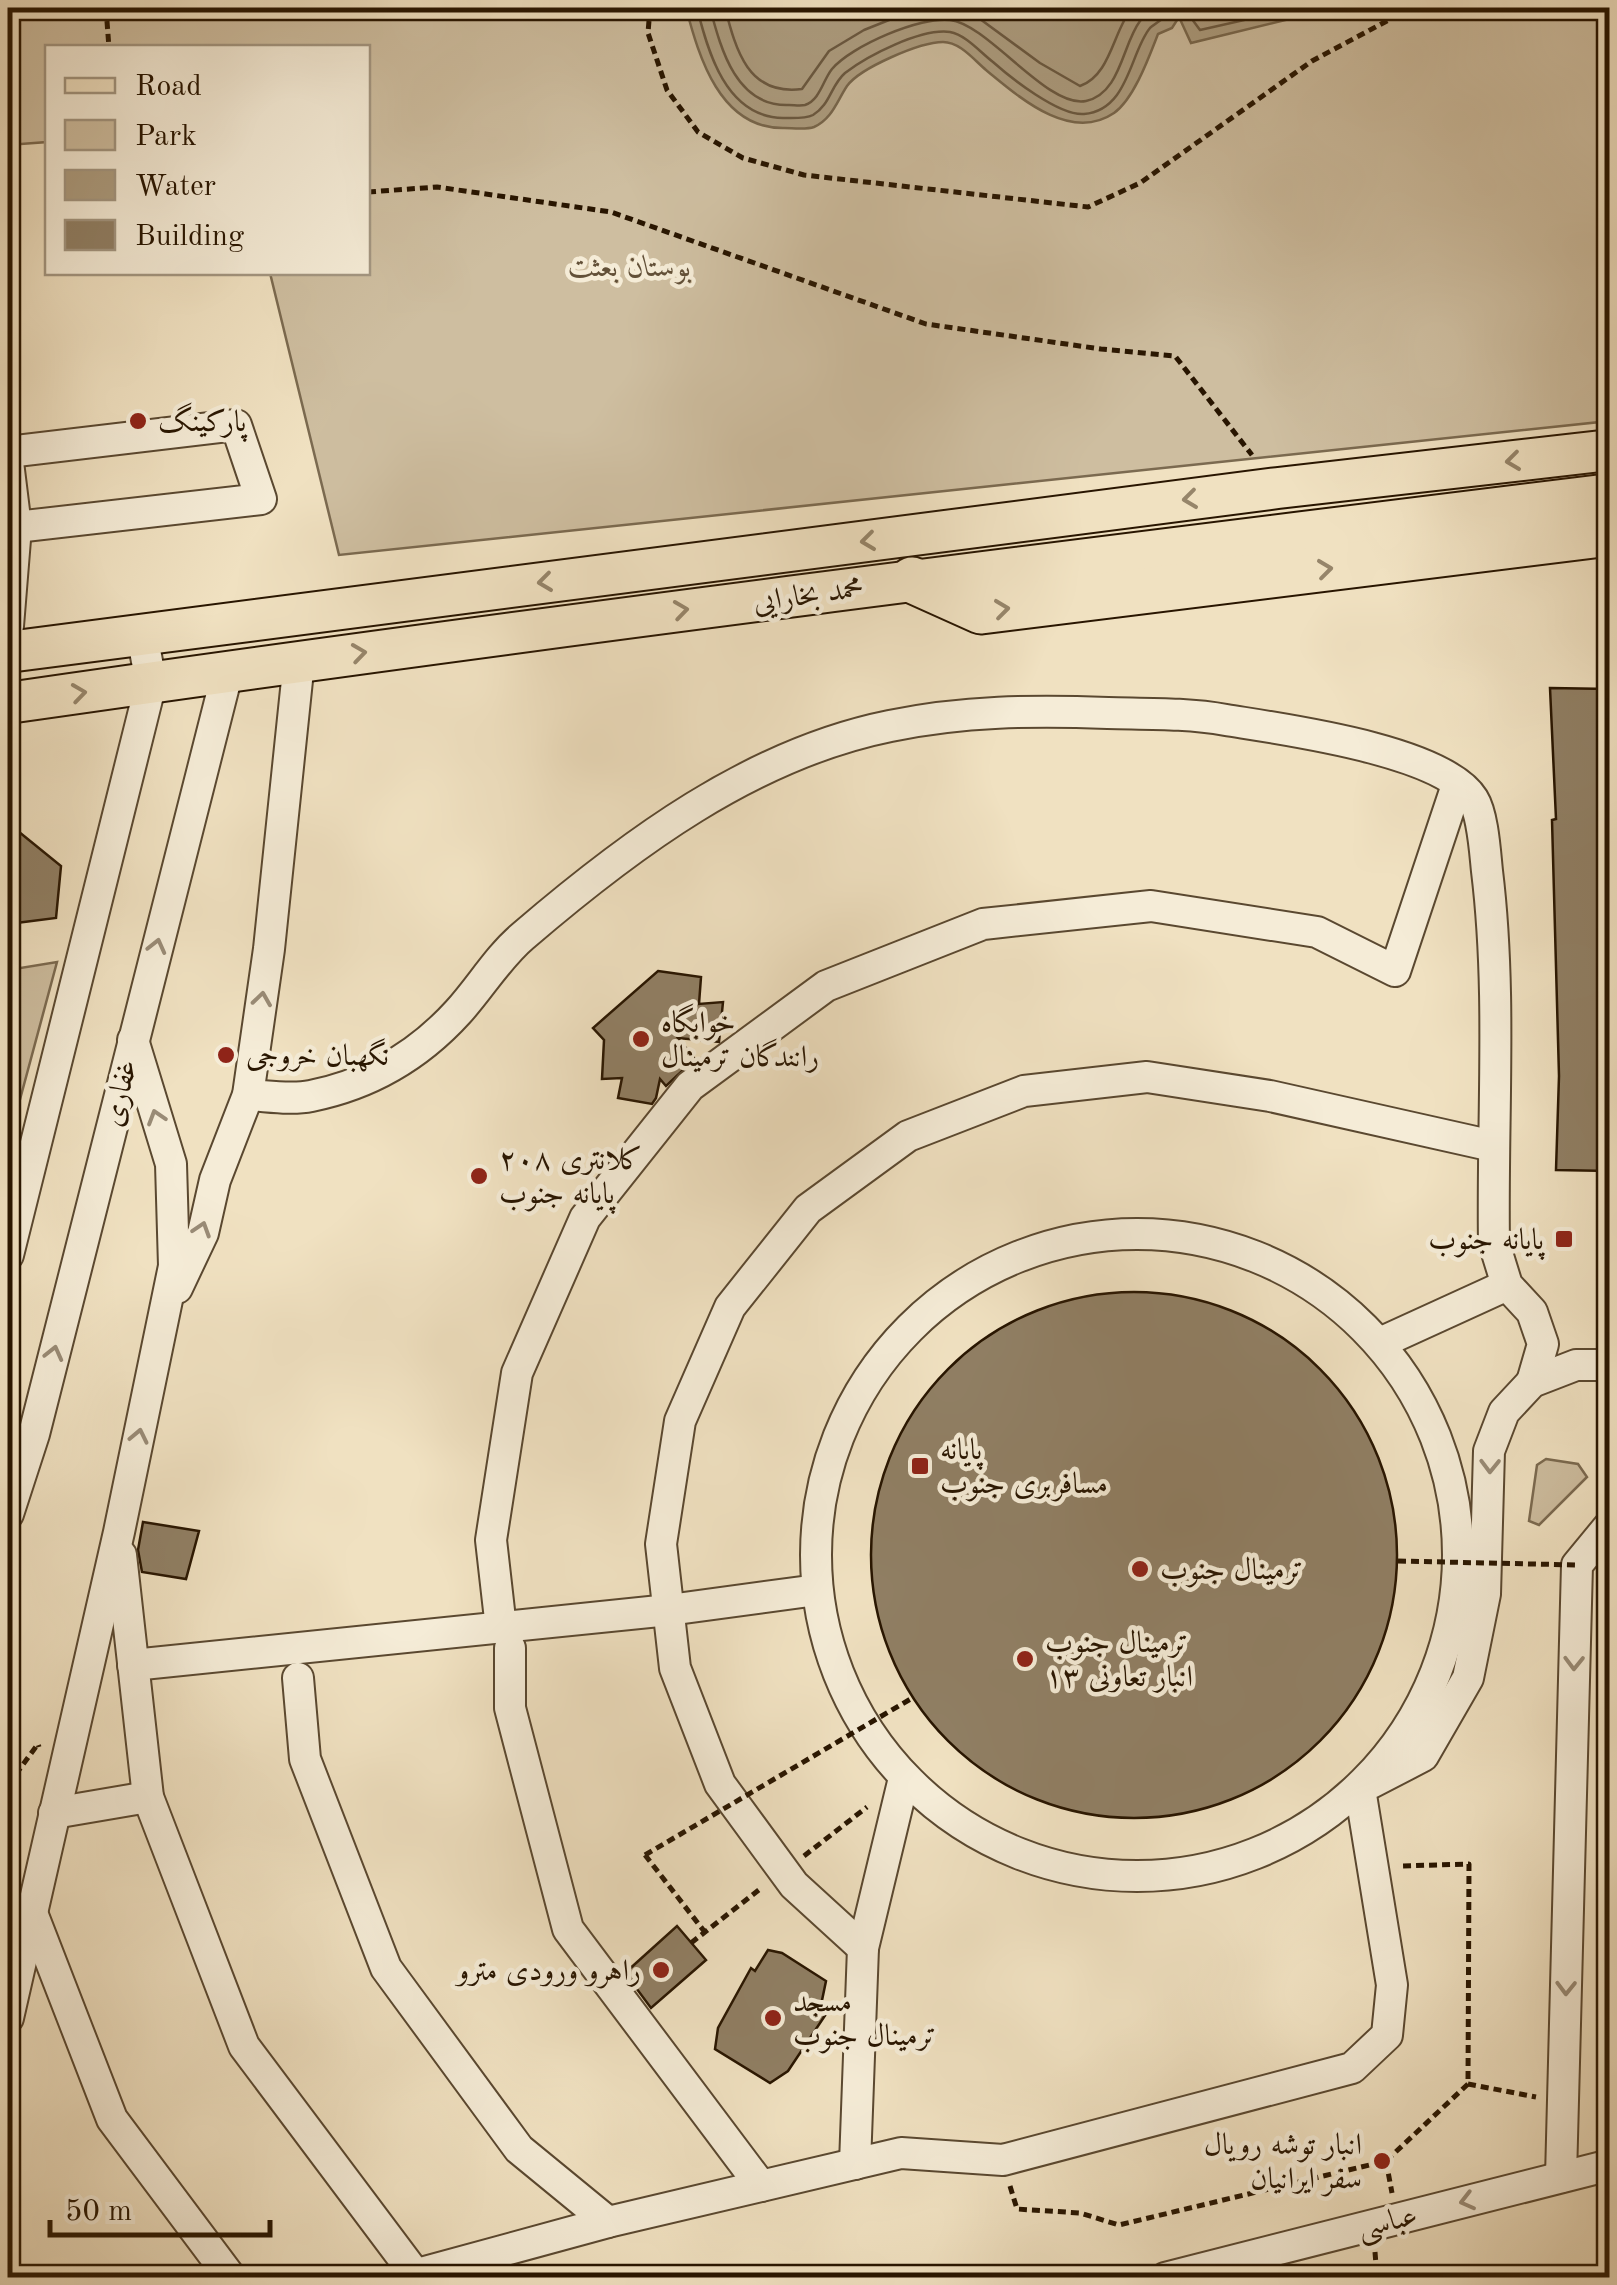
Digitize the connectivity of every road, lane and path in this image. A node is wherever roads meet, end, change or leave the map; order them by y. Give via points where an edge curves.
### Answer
1 (106, 8) edge
2 (650, 8) edge
3 (1411, 8) edge
4 (109, 45) edge
5 (370, 192) edge
6 (1610, 450) edge
7 (8, 452) edge
8 (8, 462) edge
9 (1278, 488) junction
10 (1610, 494) edge
11 (16, 527) junction
12 (1610, 533) edge
13 (912, 580) junction
14 (8, 626) edge
15 (158, 632) junction
16 (8, 652) edge
17 (299, 661) junction
18 (228, 670) junction
19 (151, 683) junction
20 (8, 704) edge
21 (1457, 785) junction
22 (133, 1040) junction
23 (248, 1096) junction
24 (1493, 1146) junction
25 (8, 1256) edge
26 (1507, 1285) junction
27 (163, 1318) junction
28 (1380, 1343) junction
29 (1610, 1366) edge
30 (1532, 1382) junction
31 (8, 1514) edge
32 (1610, 1525) edge
33 (118, 1532) junction
34 (1398, 1561) dead end
35 (1576, 1566) junction
36 (817, 1590) junction
37 (668, 1610) junction
38 (505, 1638) junction
39 (133, 1665) junction
40 (298, 1678) dead end
41 (914, 1697) dead end
42 (904, 1778) junction
43 (1360, 1789) junction
44 (148, 1797) junction
45 (54, 1813) junction
46 (1373, 1866) junction
47 (32, 1913) junction
48 (704, 1931) dead end
49 (863, 1948) junction
50 (8, 2018) edge
51 (1468, 2084) junction
52 (1563, 2103) junction
53 (1002, 2160) junction
54 (856, 2164) junction
55 (1610, 2165) edge
56 (1562, 2177) junction
57 (762, 2186) junction
58 (608, 2222) junction
59 (409, 2276) edge
60 (1170, 2277) edge
61 (231, 2278) edge

1 - 4 path
2 - 3 path via 648,33 667,90 698,132 743,158 804,176 1088,207 1140,184 1312,61
5 - 9 path via 437,187 611,212 926,324 1175,356
6 -> 9 main road, محمد بخارایی
7 - 11 street via 236,425 261,499
8 - 11 street
9 -> 15 main road, محمد بخارایی
10 - 13 main road, محمد بخارایی
11 - 14 street
13 -> 12 highway via 981,612
17 -> 13 main road, محمد بخارایی
15 - 16 main road, محمد بخارایی
15 - 18 main road
15 - 19 street
17 - 18 main road, محمد بخارایی
23 -> 17 street
18 - 19 main road, محمد بخارایی
22 -> 18 street, غفاری
20 -> 19 main road, محمد بخارایی
19 - 25 street
21 - 23 street via 1346,740 1211,717 990,712 890,726 737,782 661,828 517,940 415,1055 308,1097
21 - 24 street via 1473,800 1494,926
21 - 38 street via 1395,970 1317,932 1151,906 983,924 826,986 690,1086 585,1218 517,1373 491,1540
27 -> 22 street via 174,1266 170,1164
31 -> 22 street, غفاری
27 -> 23 street via 203,1232
24 - 26 street via 1494,1243
24 - 37 street via 1270,1096 1147,1077 1024,1091 908,1136 808,1210 730,1307 680,1421 662,1544
26 - 28 street
26 - 30 street via 1532,1312 1543,1344
33 -> 27 street
28 - 36 street via 1320,1288 1247,1251 1184,1236 1086,1235 1008,1258 938,1300 881,1358 840,1429 818,1508
28 - 43 street via 1426,1411 1452,1488 1459,1570 1444,1650 1418,1710
29 - 30 street via 1576,1365
30 -> 43 street via 1504,1412 1489,1450 1485,1594 1468,1678 1423,1756
32 - 35 street
33 - 39 street
33 - 45 street
34 - 35 path, bridge
35 -> 52 street
36 - 37 street
36 - 42 street via 832,1658 862,1722
37 - 38 street
37 - 49 street via 675,1668 720,1784 794,1885
38 - 39 street
38 - 57 street via 510,1708 568,1930
39 - 44 street
40 - 58 street via 305,1759 386,1968 518,2149
41 - 48 path, bridge via 645,1854
42 - 43 street via 970,1831 1047,1865 1130,1878 1214,1869 1292,1838
42 - 49 street
43 - 46 street
44 - 45 street
44 - 59 street via 244,2046
45 - 47 street
46 - 51 path via 1469,1864
46 - 53 street via 1392,1985 1387,2035 1352,2068
47 - 50 street
47 - 61 street via 112,2120
49 - 54 street
51 - 52 path
51 - 53 path via 1386,2161 1118,2225 1080,2213 1017,2209
52 - 56 street
53 - 54 street via 901,2153
54 - 57 street
55 - 56 street, عباسی
56 -> 60 street, عباسی
57 - 58 street
58 - 59 street

